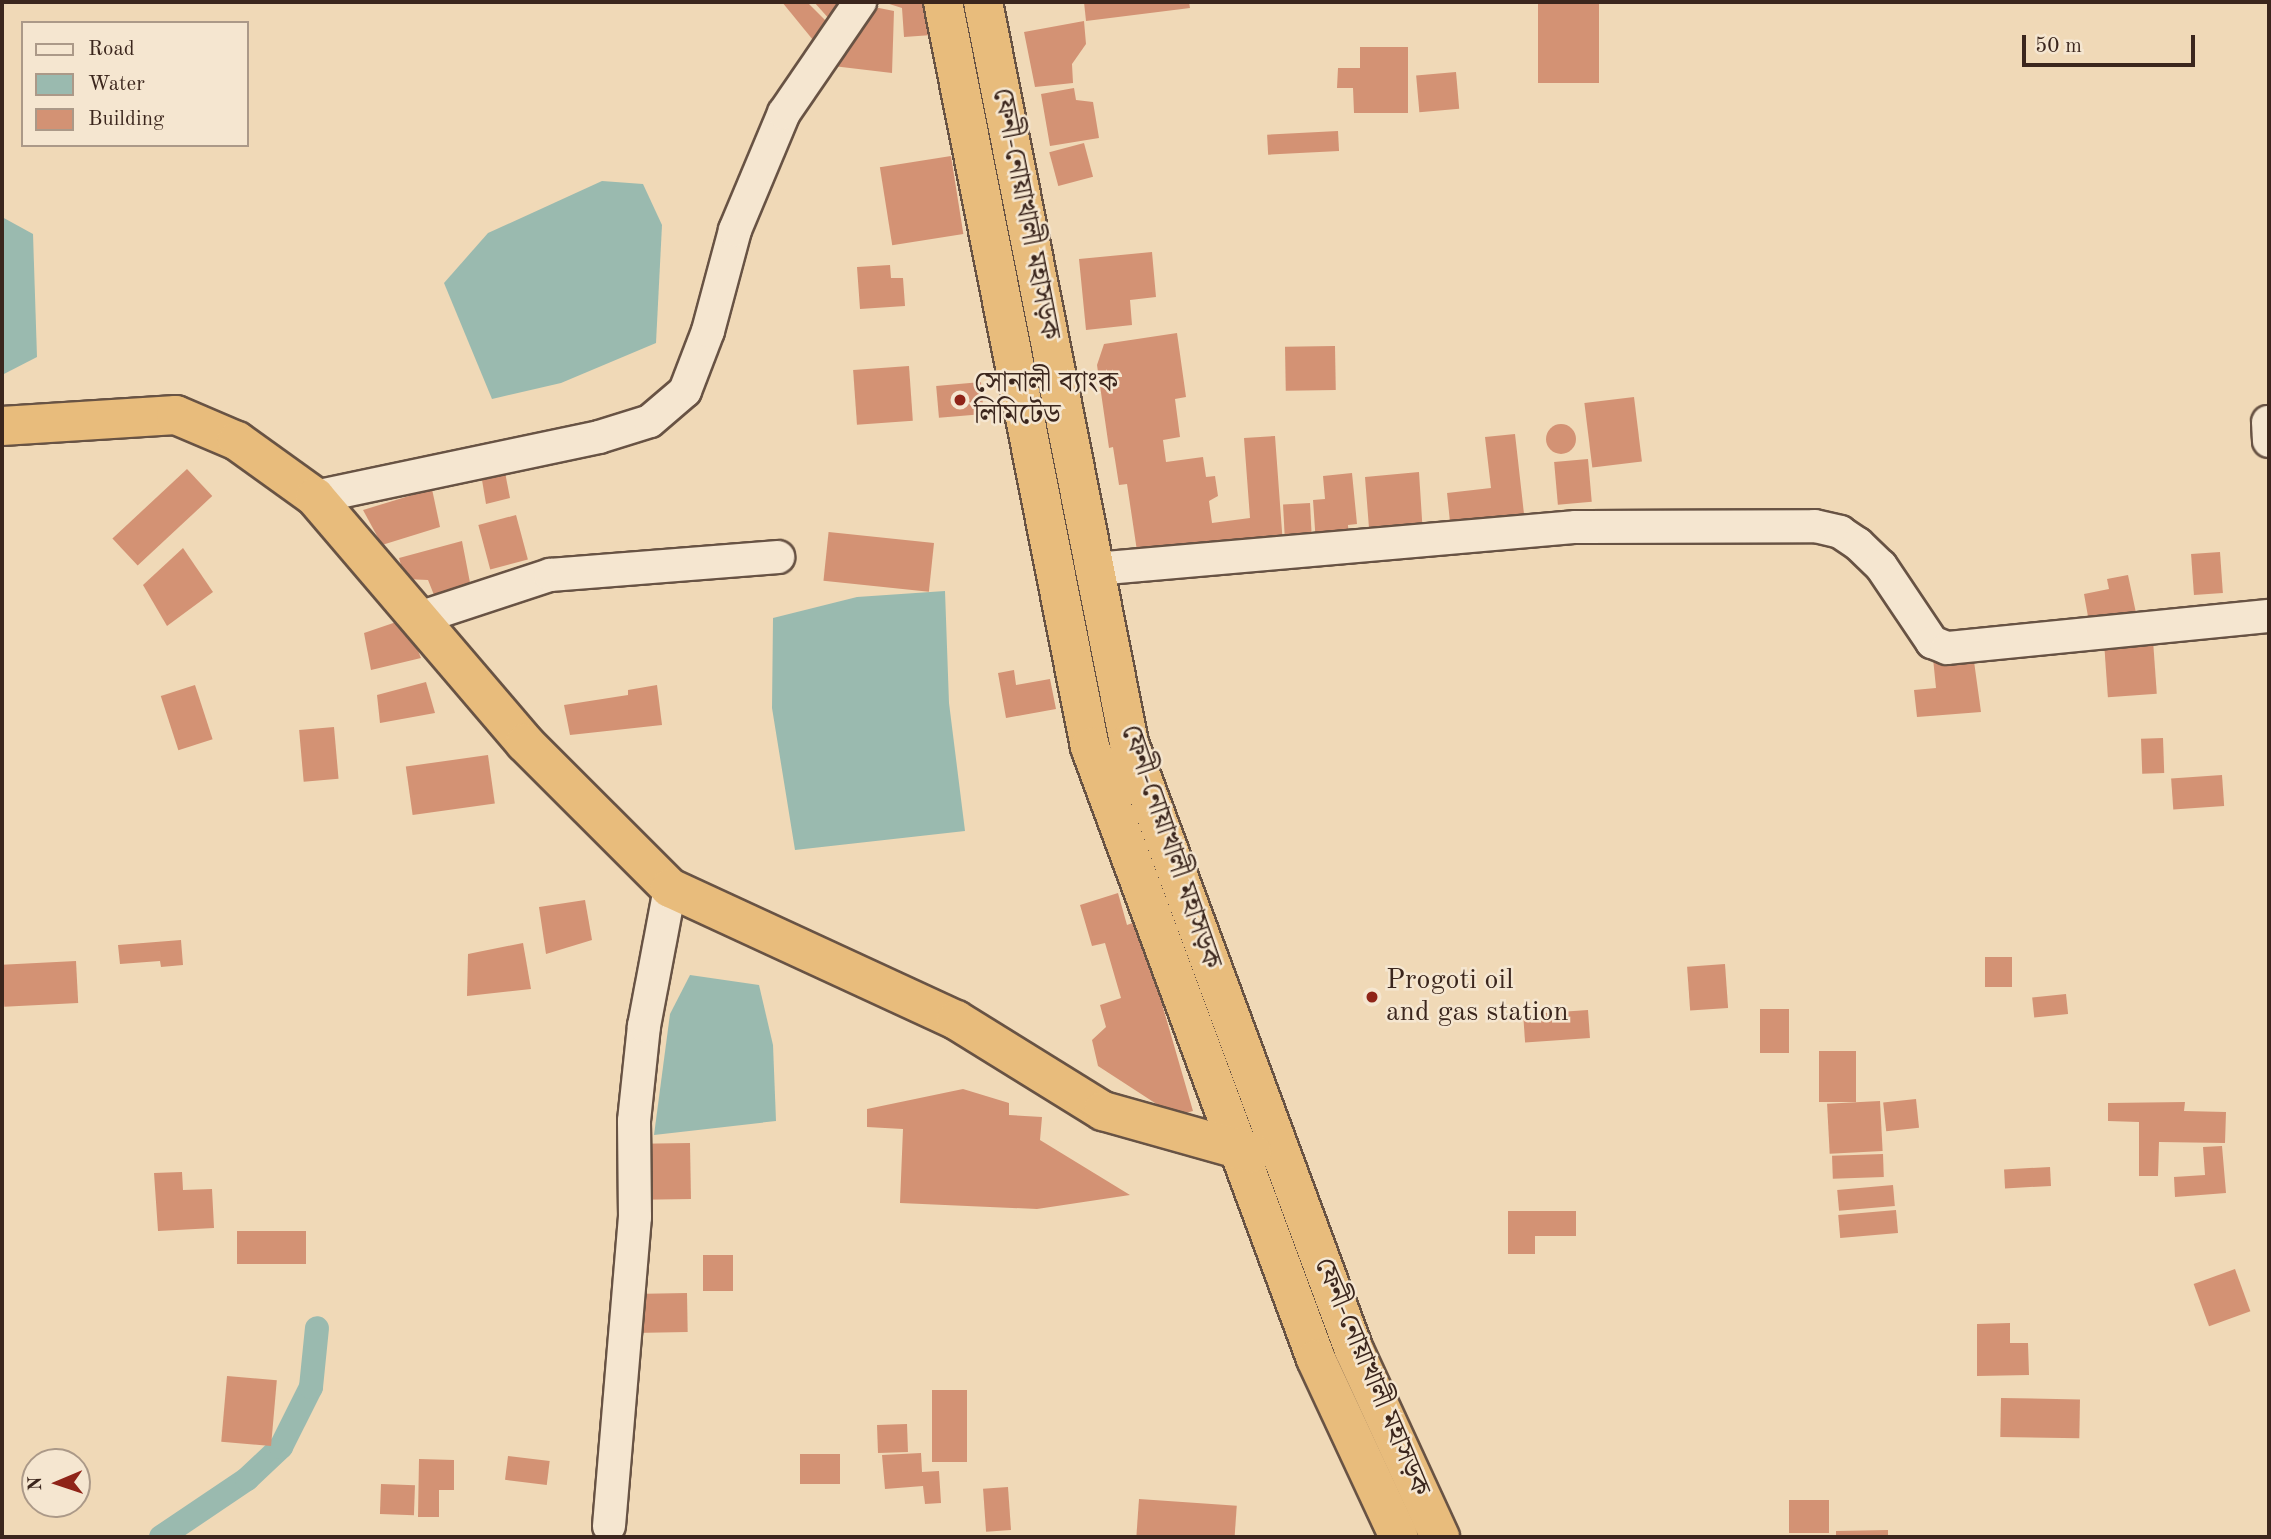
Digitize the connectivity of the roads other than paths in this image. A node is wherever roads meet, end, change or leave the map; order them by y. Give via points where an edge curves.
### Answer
1 (860, 2) edge
2 (943, 2) edge
3 (983, 2) edge
4 (2269, 422) edge
5 (2, 426) edge
6 (2269, 441) edge
7 (315, 497) junction
8 (778, 557) dead end
9 (1095, 569) junction
10 (2269, 616) edge
11 (422, 617) junction
12 (670, 888) junction
13 (1235, 1145) junction
14 (1286, 1168) junction
15 (609, 1526) dead end
16 (1399, 1537) edge
17 (1440, 1537) edge

1 - 7 street via 784,113 735,230 708,331 685,390 650,421 600,437
2 - 13 highway, ফেনী-নোয়াখালী মহাসড়ক via 1090,747
3 - 9 highway, ফেনী-নোয়াখালী মহাসড়ক
4 - 6 street
5 - 7 highway via 176,415 237,441
7 - 11 highway
8 - 11 street via 550,575
9 - 10 street via 1576,527 1815,526 1840,532 1858,544 1881,566 1932,642 1947,648
9 - 14 highway, ফেনী-নোয়াখালী মহাসড়ক via 1129,743
11 - 12 highway via 525,743
12 - 13 highway via 956,1020 1103,1111
12 - 15 street via 644,1026 636,1107 634,1231
13 - 14 highway
13 - 16 highway, ফেনী-নোয়াখালী মহাসড়ক via 1317,1359
14 - 17 highway, ফেনী-নোয়াখালী মহাসড়ক via 1354,1350

